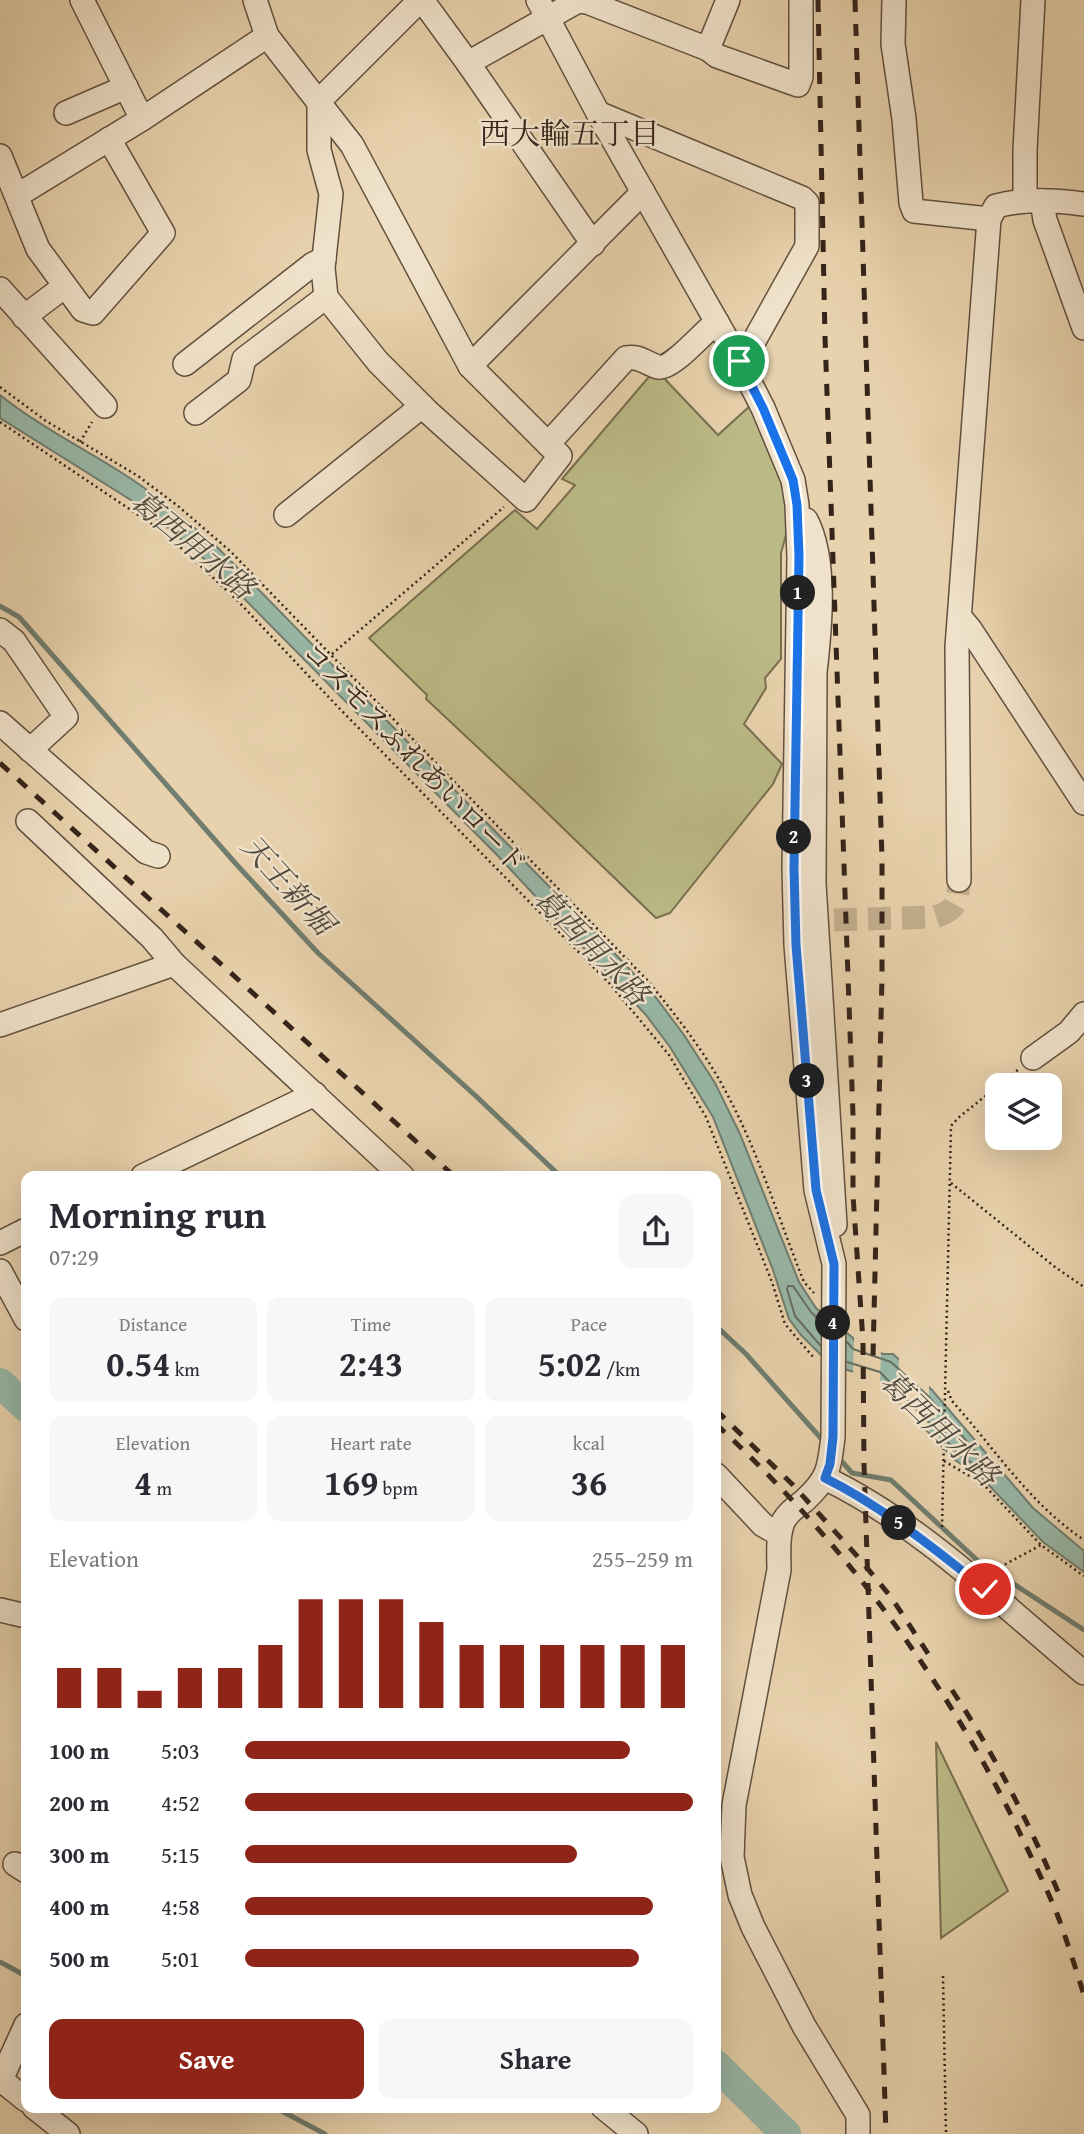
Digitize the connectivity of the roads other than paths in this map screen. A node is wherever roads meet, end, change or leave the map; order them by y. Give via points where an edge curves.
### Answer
1 (82, 0) edge
2 (255, 0) edge
3 (421, 0) edge
4 (728, 0) edge
5 (801, 0) edge
6 (894, 0) edge
7 (1033, 0) edge
8 (543, 9) edge
9 (267, 36) junction
10 (708, 49) junction
11 (468, 63) junction
12 (126, 87) junction
13 (319, 101) junction
14 (66, 113) dead end
15 (597, 113) junction
16 (142, 119) junction
17 (109, 139) junction
18 (0, 156) edge
19 (643, 192) junction
20 (18, 195) junction
21 (1033, 201) junction
22 (1084, 204) edge
23 (989, 219) junction
24 (593, 244) junction
25 (324, 259) junction
26 (65, 286) junction
27 (0, 289) edge
28 (326, 297) junction
29 (24, 317) junction
30 (716, 322) junction
31 (1084, 328) edge
32 (739, 361) junction
33 (186, 364) dead end
34 (470, 366) junction
35 (105, 406) dead end
36 (422, 406) junction
37 (196, 413) dead end
38 (548, 444) junction
39 (797, 505) junction
40 (286, 515) dead end
41 (960, 617) junction
42 (797, 628) junction
43 (0, 630) edge
44 (990, 658) junction
45 (956, 668) junction
46 (815, 672) junction
47 (0, 723) edge
48 (30, 750) junction
49 (1084, 803) edge
50 (28, 821) dead end
51 (158, 856) dead end
52 (959, 880) tunnel mouth
53 (174, 964) junction
54 (1084, 1014) edge
55 (0, 1025) edge
56 (1033, 1058) road end
57 (315, 1094) junction
58 (153, 1171) edge
59 (397, 1171) edge
60 (21, 1232) edge
61 (0, 1242) edge
62 (831, 1247) junction
63 (0, 1271) edge
64 (21, 1311) edge
65 (827, 1471) junction
66 (721, 1480) edge
67 (779, 1534) junction
68 (0, 1610) edge
69 (21, 1615) edge
70 (1084, 1673) edge
71 (21, 2036) edge
72 (0, 2080) edge
73 (21, 2096) edge
74 (610, 2113) edge
75 (636, 2134) edge
76 (858, 2134) edge

1 - 12 street
2 - 9 street
3 - 11 street
3 - 13 street
4 - 10 street
5 - 10 street via 802,76 798,85
6 - 23 street via 893,44 914,211
7 - 21 street
8 - 10 street via 587,2
8 - 11 street
8 - 15 street
9 - 13 street
9 - 16 street
11 - 24 street
12 - 14 street
12 - 16 street
13 - 25 street via 319,150 331,194
13 - 34 street via 352,145
15 - 19 street
15 - 32 street via 807,203 807,246
16 - 17 street
17 - 20 street
17 - 26 street via 163,233 93,313 83,310
18 - 20 street
19 - 24 street
19 - 30 street
20 - 26 street via 38,249
21 - 22 street
21 - 23 street via 996,206
21 - 31 street via 1045,220
23 - 41 street
24 - 34 street
25 - 28 street
25 - 33 street
26 - 29 street
27 - 29 street
28 - 36 street via 377,362
28 - 37 street via 244,359 239,380
29 - 35 street
30 - 32 street
30 - 38 street via 669,366 626,358
32 - 39 street via 787,463
34 - 38 street
36 - 38 street via 522,497 560,456
36 - 40 street
39 - 42 street
39 - 46 street via 810,529 819,566
41 - 44 street
41 - 45 street
42 - 46 street via 808,641
42 - 62 street via 796,945 816,1190
43 - 48 street via 14,641 66,718
44 - 45 street
44 - 49 street
45 - 52 street
46 - 62 street via 814,884 825,920 835,1225
47 - 48 street
48 - 51 street via 146,852
50 - 53 street via 152,937
53 - 55 street
53 - 57 street
54 - 56 street via 1069,1032
57 - 58 street
57 - 59 street
60 - 61 street
62 - 65 street via 834,1313 825,1364 833,1437
63 - 64 street
65 - 67 street via 820,1485 785,1518
65 - 70 street via 913,1532
66 - 67 street via 763,1525
67 - 76 street via 779,1570 734,1804 732,1857 753,1927 804,2026 858,2115
68 - 69 street
71 - 72 street
72 - 73 street
74 - 75 street

